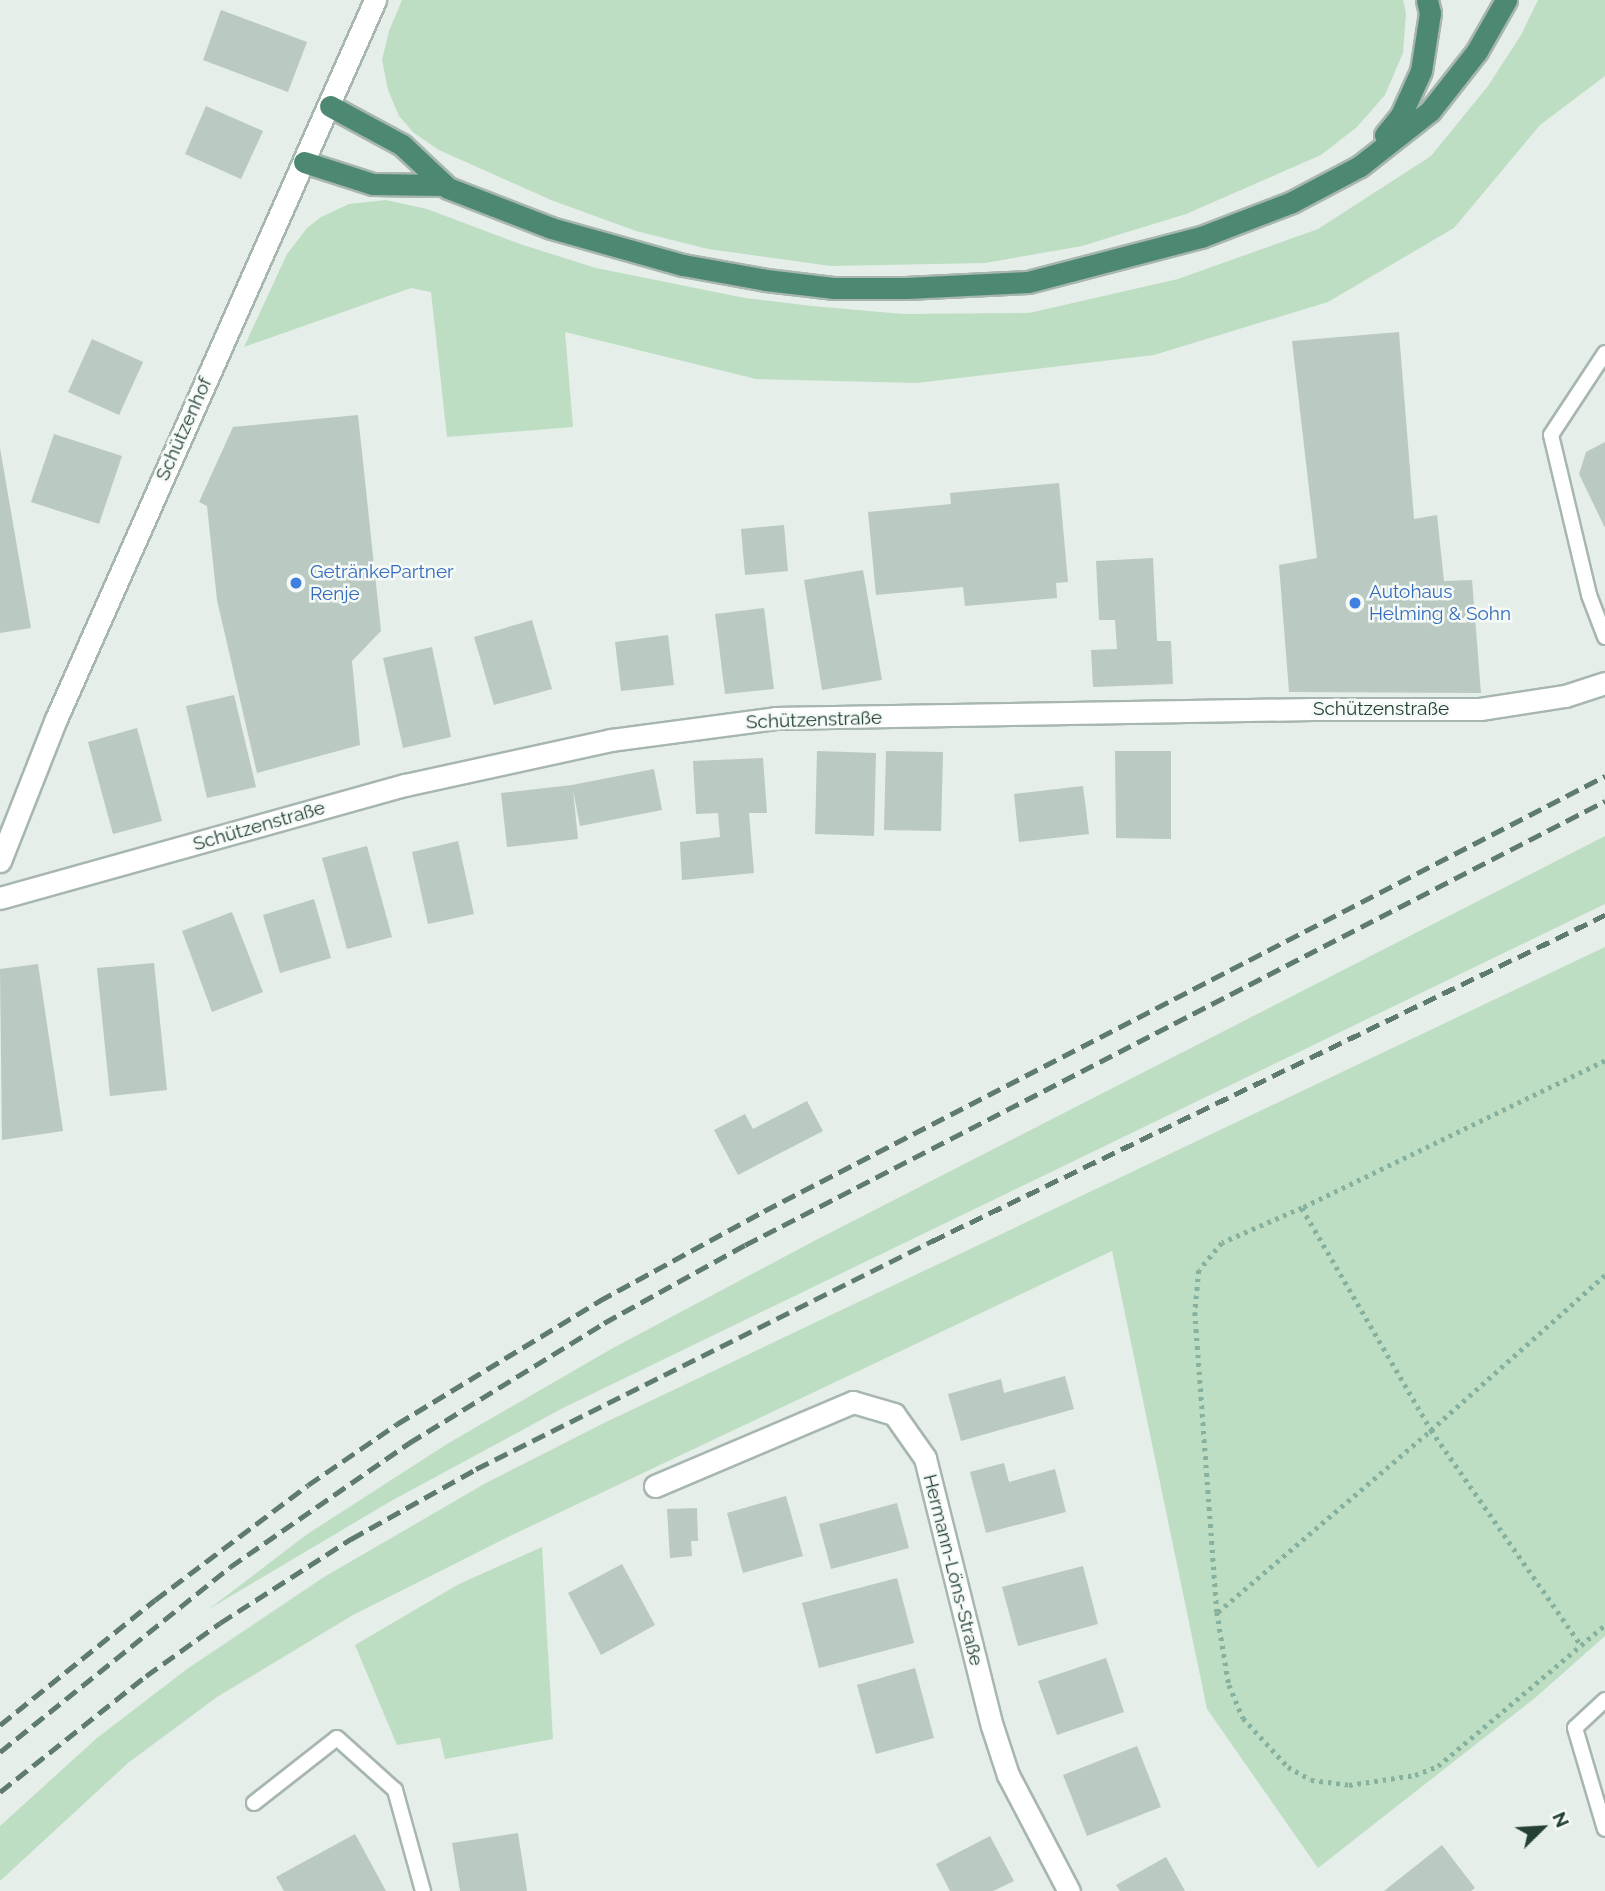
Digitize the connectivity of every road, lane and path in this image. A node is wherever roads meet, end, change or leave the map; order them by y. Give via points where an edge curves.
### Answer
1 (375, 0) edge
2 (1427, 0) edge
3 (1506, 0) edge
4 (330, 106) junction
5 (304, 162) junction
6 (1360, 166) junction
7 (442, 184) junction
8 (1605, 353) edge
9 (1605, 637) edge
10 (1605, 683) edge
11 (0, 861) edge
12 (0, 898) edge
13 (1605, 1061) edge
14 (1302, 1208) junction
15 (1605, 1275) edge
16 (1431, 1430) junction
17 (655, 1486) dead end
18 (1217, 1612) junction
19 (1605, 1625) edge
20 (1581, 1646) junction
21 (1605, 1700) edge
22 (254, 1803) dead end
23 (1605, 1829) edge
24 (423, 1891) edge
25 (1069, 1891) edge

1 - 4 street, Schützenhof
2 - 6 highway via 1430,13 1421,71 1401,115
3 - 6 highway via 1477,51 1430,111
4 - 5 street, Schützenhof
4 - 7 highway via 402,145
5 - 7 highway via 373,184
5 - 11 street, Schützenhof via 56,719
6 - 7 highway via 1292,202 1201,237 1028,282 906,288 833,288 683,265 551,228
8 - 9 lane via 1551,435 1589,595
10 - 12 street, Schützenstraße via 1565,696 1480,709 775,718 611,740 405,785
13 - 14 path
14 - 16 path
14 - 18 path via 1222,1242 1199,1270 1195,1312
15 - 16 path
16 - 18 path
16 - 20 path
17 - 25 street, Hermann-Löns-Straße via 853,1402 894,1414 925,1458 1008,1774
18 - 20 path via 1228,1685 1243,1718 1288,1767 1311,1780 1349,1785 1415,1775 1438,1766
19 - 20 path
21 - 23 lane via 1575,1728
22 - 24 lane via 337,1738 395,1790

